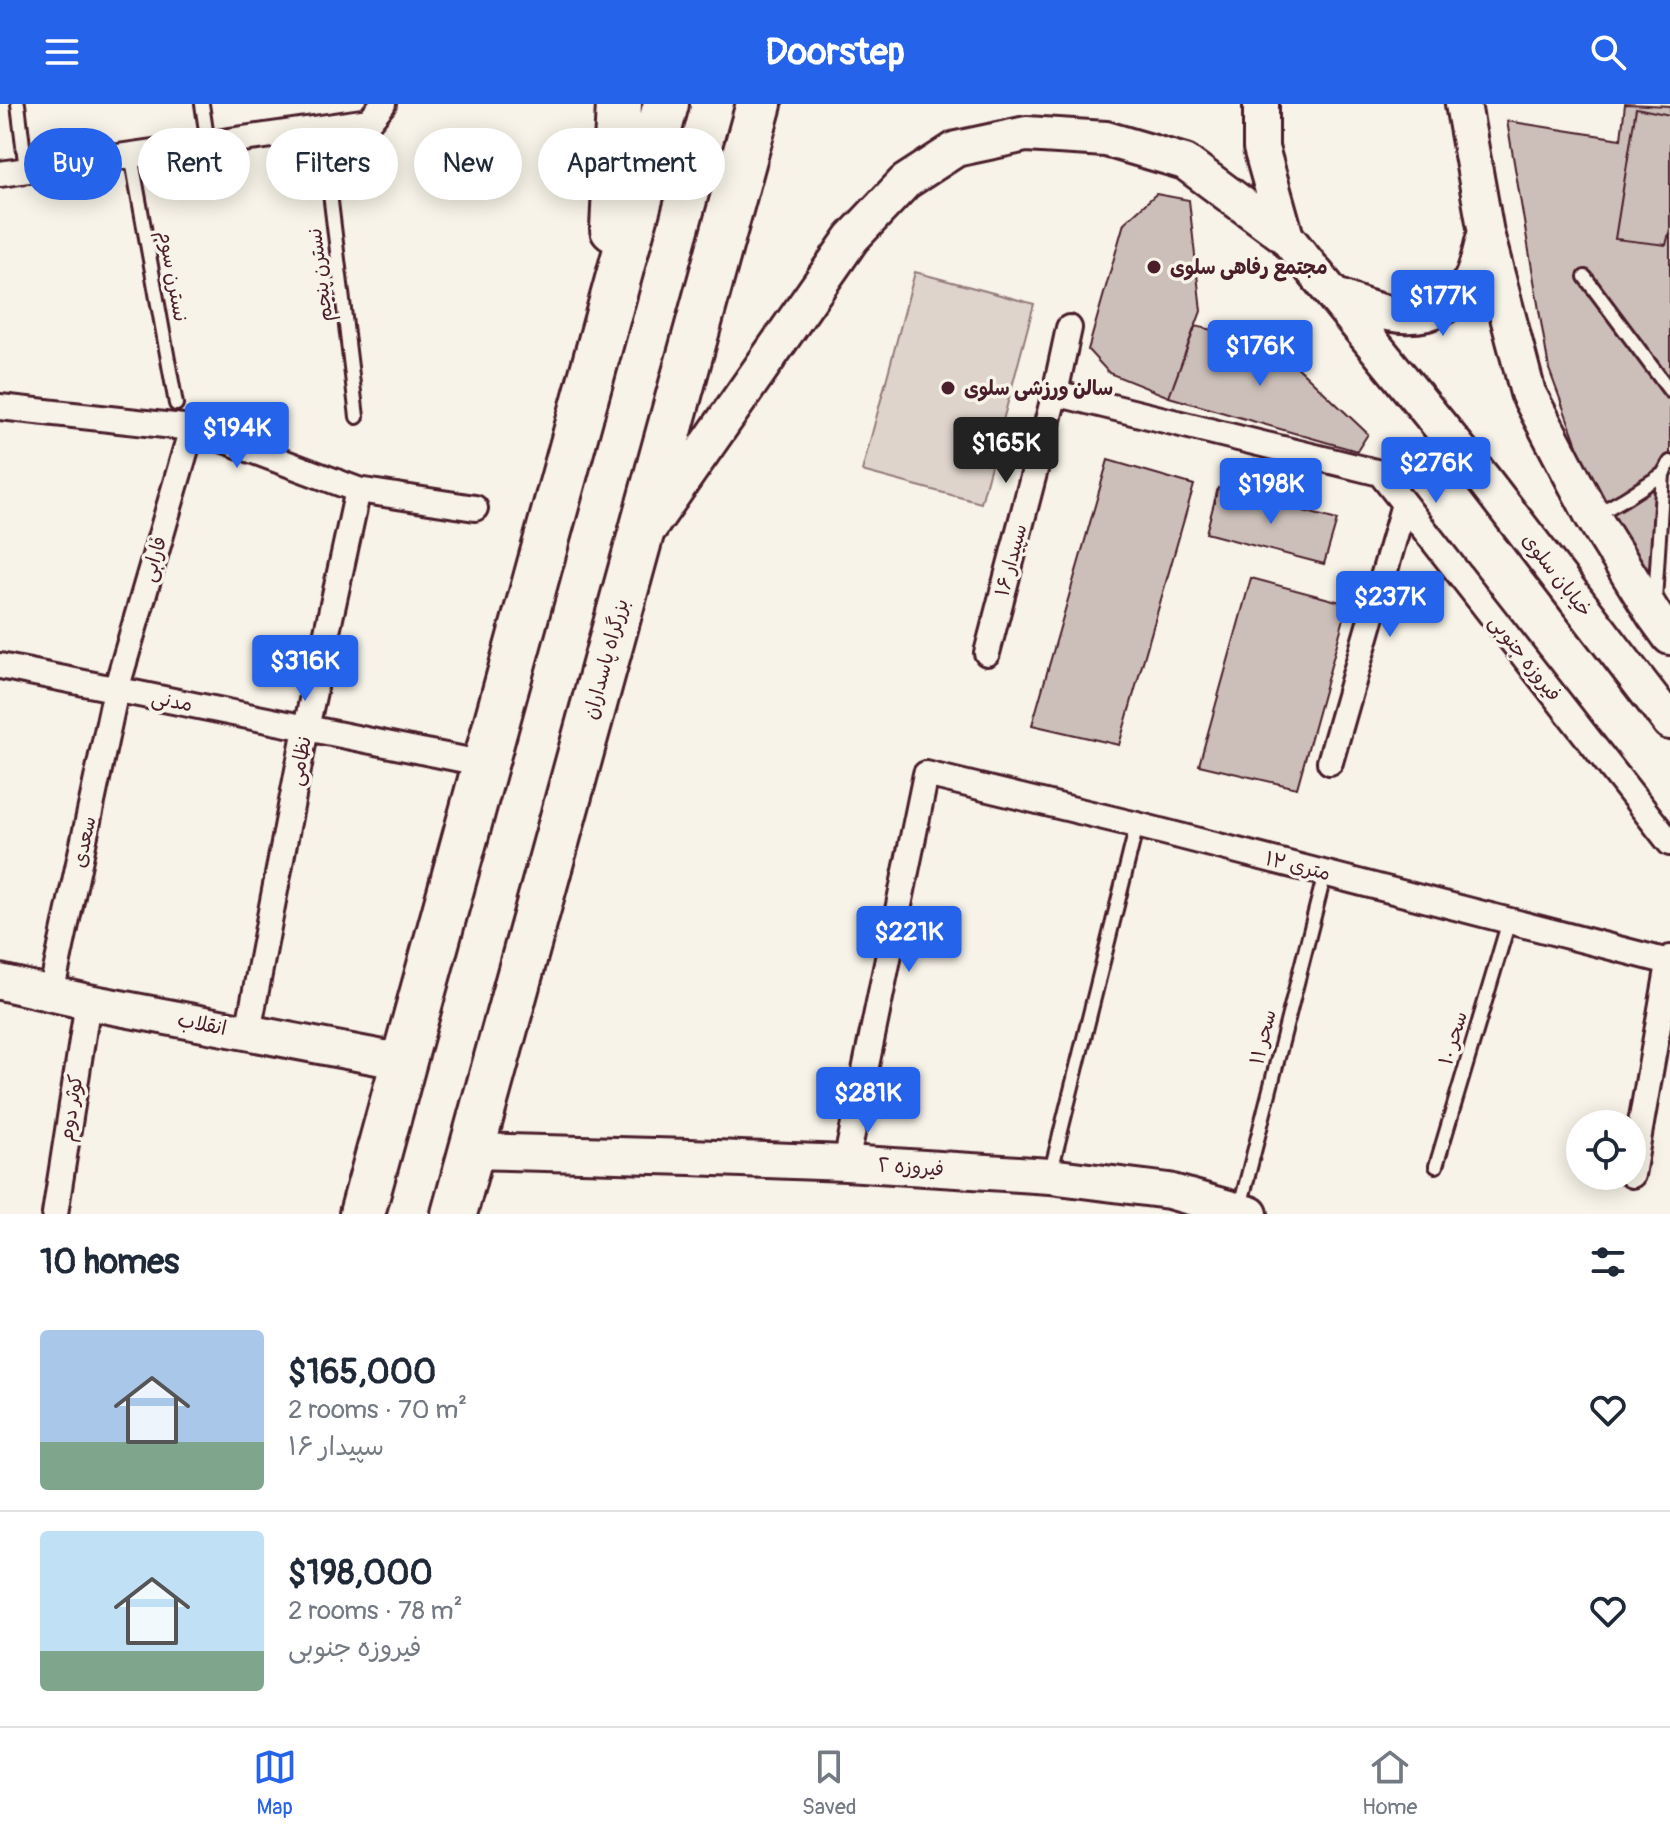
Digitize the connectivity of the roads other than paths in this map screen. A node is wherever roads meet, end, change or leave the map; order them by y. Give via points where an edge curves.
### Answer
1 (18, 104) edge
2 (202, 104) edge
3 (383, 104) edge
4 (619, 104) edge
5 (666, 104) edge
6 (759, 104) edge
7 (1261, 104) edge
8 (1463, 104) edge
9 (322, 127) junction
10 (206, 128) edge
11 (250, 138) edge
12 (24, 154) edge
13 (138, 154) edge
14 (131, 155) junction
15 (122, 156) edge
16 (24, 170) edge
17 (0, 174) edge
18 (1486, 233) junction
19 (1286, 237) junction
20 (1585, 277) dead end
21 (1332, 294) junction
22 (609, 310) junction
23 (1069, 328) dead end
24 (1670, 391) edge
25 (1055, 393) junction
26 (176, 404) dead end
27 (0, 407) edge
28 (357, 417) dead end
29 (192, 428) junction
30 (1670, 462) edge
31 (1663, 474) junction
32 (358, 490) junction
33 (1404, 504) junction
34 (475, 508) dead end
35 (1593, 517) junction
36 (636, 547) junction
37 (1662, 626) edge
38 (987, 653) dead end
39 (0, 666) edge
40 (116, 690) junction
41 (1670, 722) edge
42 (306, 728) junction
43 (1330, 762) dead end
44 (485, 764) junction
45 (1137, 825) junction
46 (1670, 843) edge
47 (1325, 873) junction
48 (1509, 921) junction
49 (1670, 960) edge
50 (0, 982) edge
51 (51, 994) junction
52 (88, 1002) junction
53 (248, 1032) junction
54 (404, 1062) junction
55 (1643, 1110) edge
56 (471, 1151) junction
57 (846, 1163) junction
58 (1436, 1166) dead end
59 (1050, 1176) junction
60 (1245, 1212) edge
61 (55, 1214) edge
62 (362, 1214) edge
63 (454, 1214) edge

1 - 12 lane
2 - 10 lane
3 - 9 street via 369,121
4 - 22 highway
5 - 22 highway
6 - 36 highway, بزرگراه پاسداران
7 - 19 main road, خیابان سلوی via 1261,148
8 - 18 main road
9 - 11 street
9 - 28 lane, نسترن پنجم
13 - 14 street
14 - 15 street
14 - 26 lane, نسترن سوم
16 - 17 street
18 - 21 main road via 1472,280 1446,307 1414,316 1373,311
18 - 35 main road via 1528,393
19 - 21 main road, خیابان سلوی
19 - 36 main road via 1185,162 1106,139 1026,134 956,149 905,182 852,238
20 - 24 lane
21 - 41 main road, خیابان سلوی via 1484,480
22 - 44 highway
23 - 25 street, سپیدار ۱۶
25 - 33 street, فیروزه جنوبی via 1380,473
25 - 38 street, سپیدار ۱۶
27 - 29 street
29 - 32 street
29 - 40 street, فارابی
30 - 31 lane
31 - 35 lane
31 - 37 lane
32 - 34 street
32 - 42 street, نظامی
33 - 43 street
33 - 46 street, فیروزه جنوبی
35 - 37 main road
36 - 56 highway, بزرگراه پاسداران
39 - 40 street, مدنی
40 - 42 street, مدنی
40 - 51 street, سعدی
42 - 44 street, مدنی
42 - 53 street, نظامی
44 - 54 highway
45 - 47 street, ۱۲ متری
45 - 57 street, ۱۲ متری via 926,774
45 - 59 lane
47 - 48 street, ۱۲ متری
47 - 60 lane, سحر ۱۱
48 - 49 street, ۱۲ متری
48 - 58 lane, سحر ۱۰
49 - 55 street
50 - 51 main road, انقلاب
51 - 52 main road, انقلاب
52 - 53 main road, انقلاب
52 - 61 street, کوثر دوم
53 - 54 main road, انقلاب
54 - 62 highway
56 - 57 main road, فیروزه ٢
56 - 63 highway, بزرگراه پاسداران
57 - 59 main road, فیروزه ٢
59 - 60 main road, فیروزه ٢ via 1169,1191

